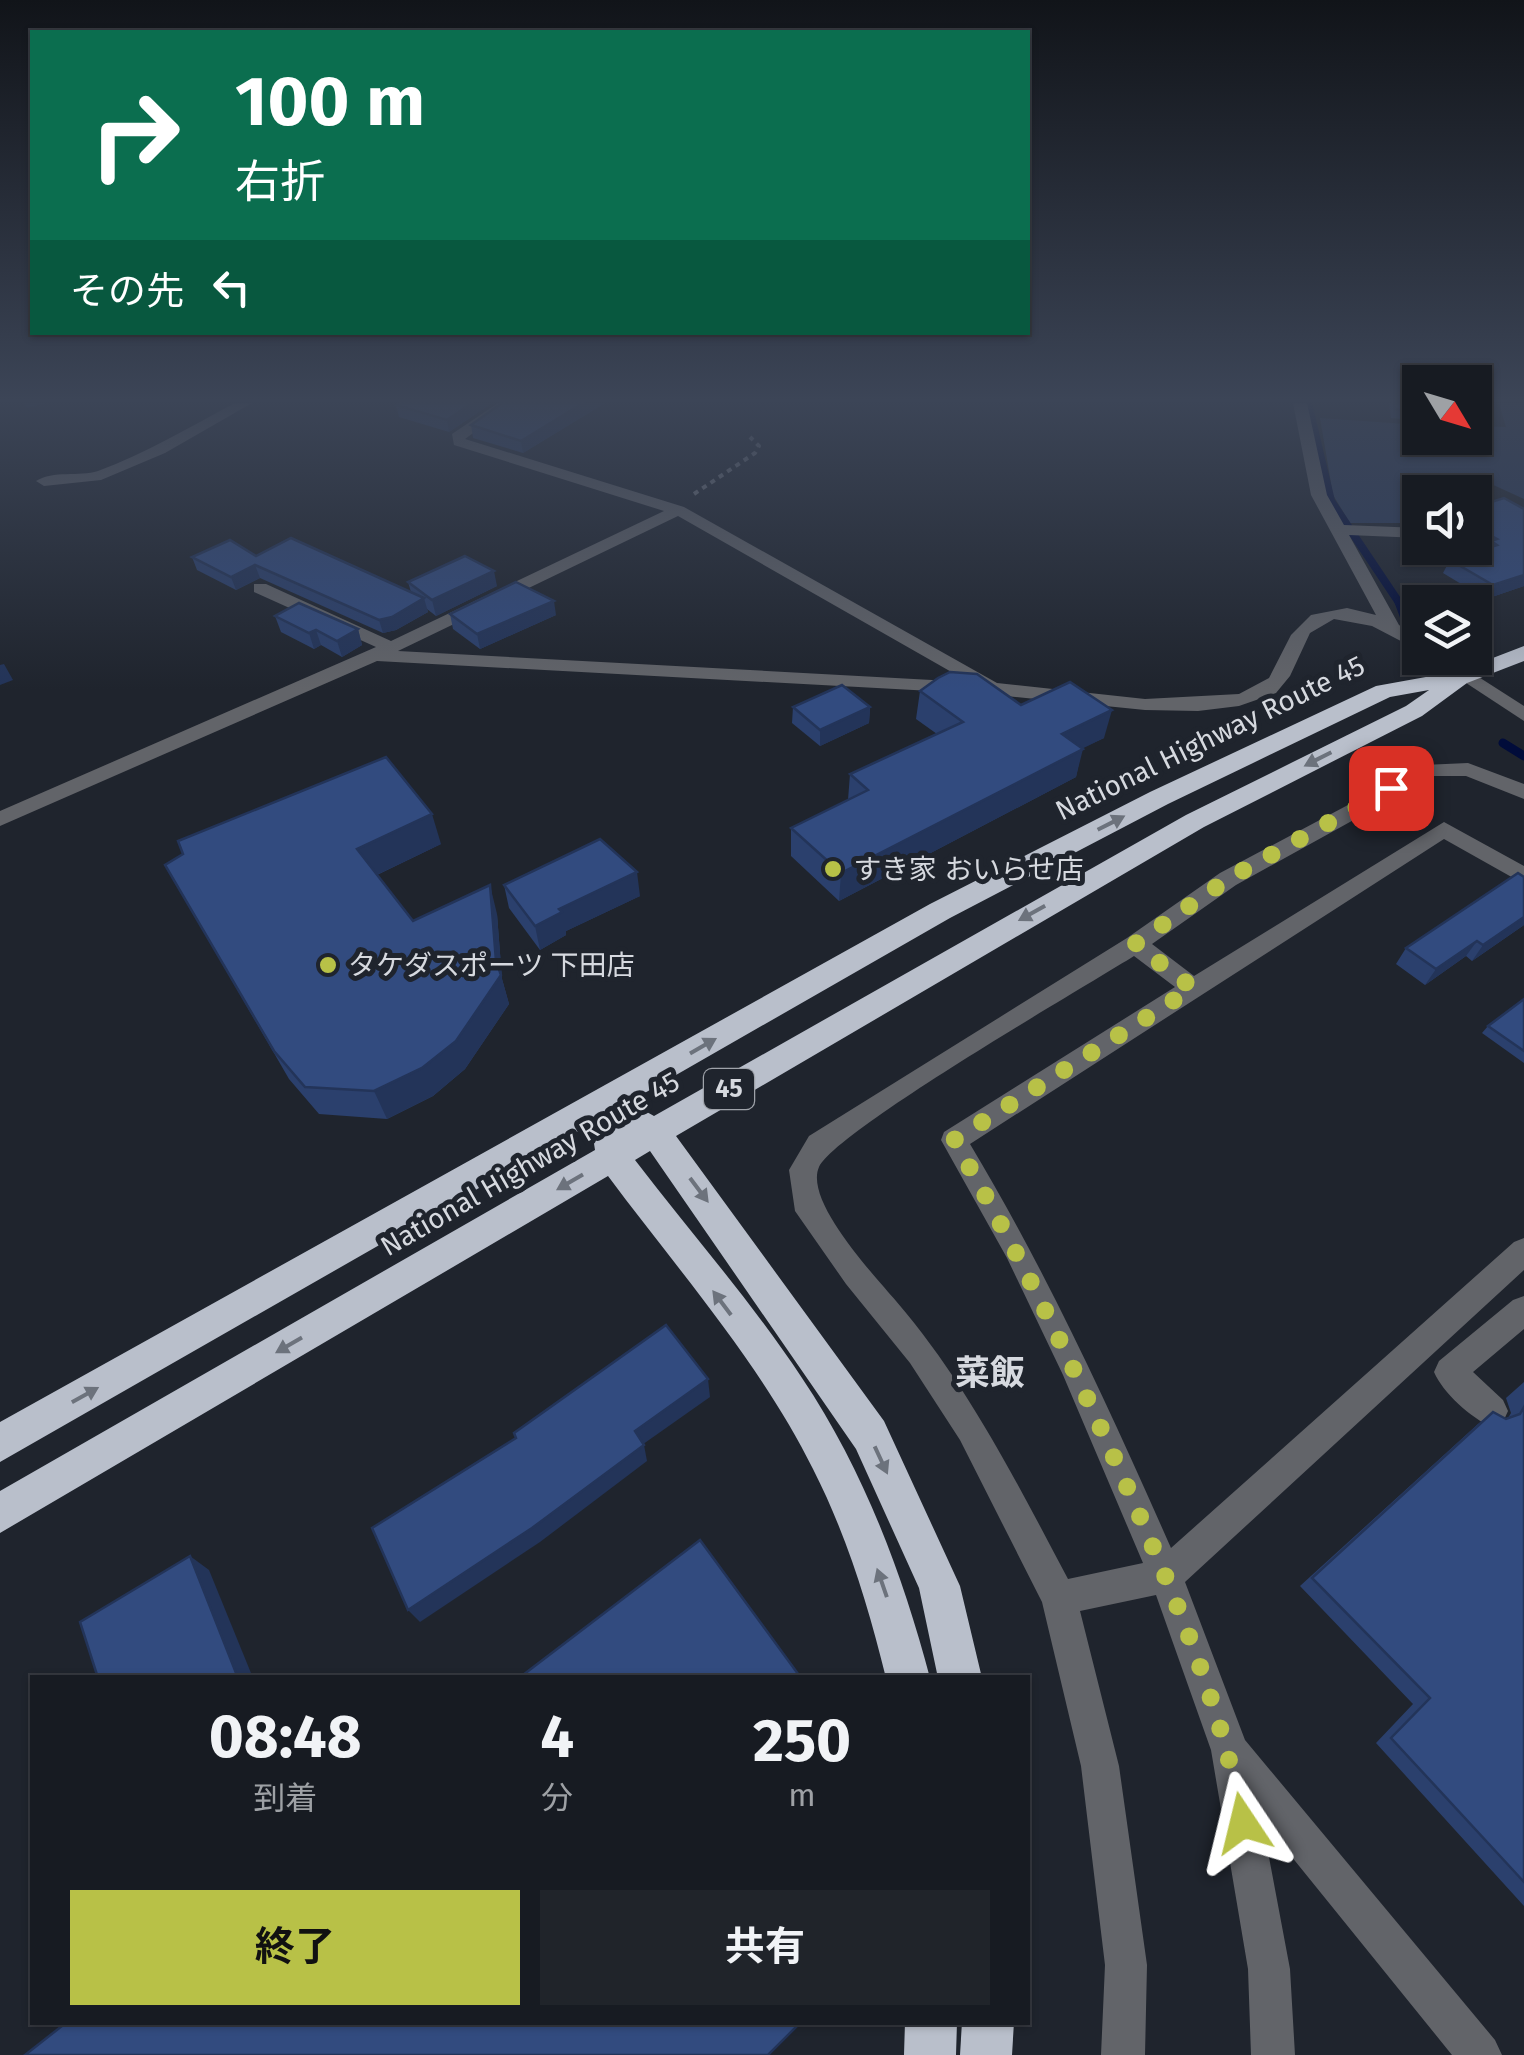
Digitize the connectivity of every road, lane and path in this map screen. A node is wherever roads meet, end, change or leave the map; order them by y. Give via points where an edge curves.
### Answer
1 (642, 499) edge
2 (689, 499) edge
3 (1321, 499) edge
4 (675, 509) junction
5 (1337, 530) junction
6 (1402, 532) edge
7 (260, 588) dead end
8 (1390, 624) junction
9 (1402, 633) edge
10 (382, 651) junction
11 (1524, 653) edge
12 (1464, 676) junction
13 (993, 688) junction
14 (1524, 715) edge
15 (1524, 792) edge
16 (0, 820) edge
17 (1524, 876) edge
18 (1135, 944) junction
19 (1193, 988) junction
20 (603, 1103) junction
21 (656, 1133) junction
22 (613, 1157) junction
23 (1524, 1251) edge
24 (1524, 1310) edge
25 (1492, 1411) edge
26 (0, 1442) edge
27 (0, 1513) edge
28 (1166, 1576) junction
29 (1058, 1598) junction
30 (907, 1675) edge
31 (959, 1675) edge
32 (1230, 1750) junction
33 (932, 2025) edge
34 (988, 2025) edge
35 (930, 2055) edge
36 (986, 2055) edge
37 (1123, 2055) edge
38 (1273, 2055) edge
39 (1480, 2055) edge

1 - 4 street
2 - 4 path
3 - 5 street
4 - 10 street
4 - 13 street
5 - 6 street
5 - 8 street
7 - 10 street
8 - 9 street
8 - 13 street via 1355,614 1323,616 1303,630 1274,685 1232,703
10 - 13 street via 676,676
10 - 16 street
11 - 12 highway, National Highway Route 45 / 45
12 - 14 street
20 -> 12 highway, National Highway Route 45 / 45 via 940,911 1159,798 1384,691
12 -> 21 highway, National Highway Route 45 / 45 via 1414,711 1194,821
15 - 18 street via 1468,768 1430,770 1228,879
17 - 19 street via 1444,829
18 - 19 street
18 - 29 street via 872,1107 819,1144 803,1170 804,1202 922,1353 971,1429
19 - 28 street via 954,1140 1074,1365
20 - 21 highway
20 - 22 highway
26 -> 20 highway, National Highway Route 45 / 45
21 - 22 highway, National Highway Route 45 / 45
21 -> 31 highway via 870,1435 938,1586
22 -> 27 highway, National Highway Route 45 / 45
30 -> 22 highway via 884,1584 827,1455 788,1389
23 - 28 street
24 - 25 street via 1450,1372
28 - 29 street
28 - 32 street
29 - 37 street via 1100,1766 1126,1965
32 - 38 street via 1268,1969
32 - 39 street
33 - 35 highway
34 - 36 highway

